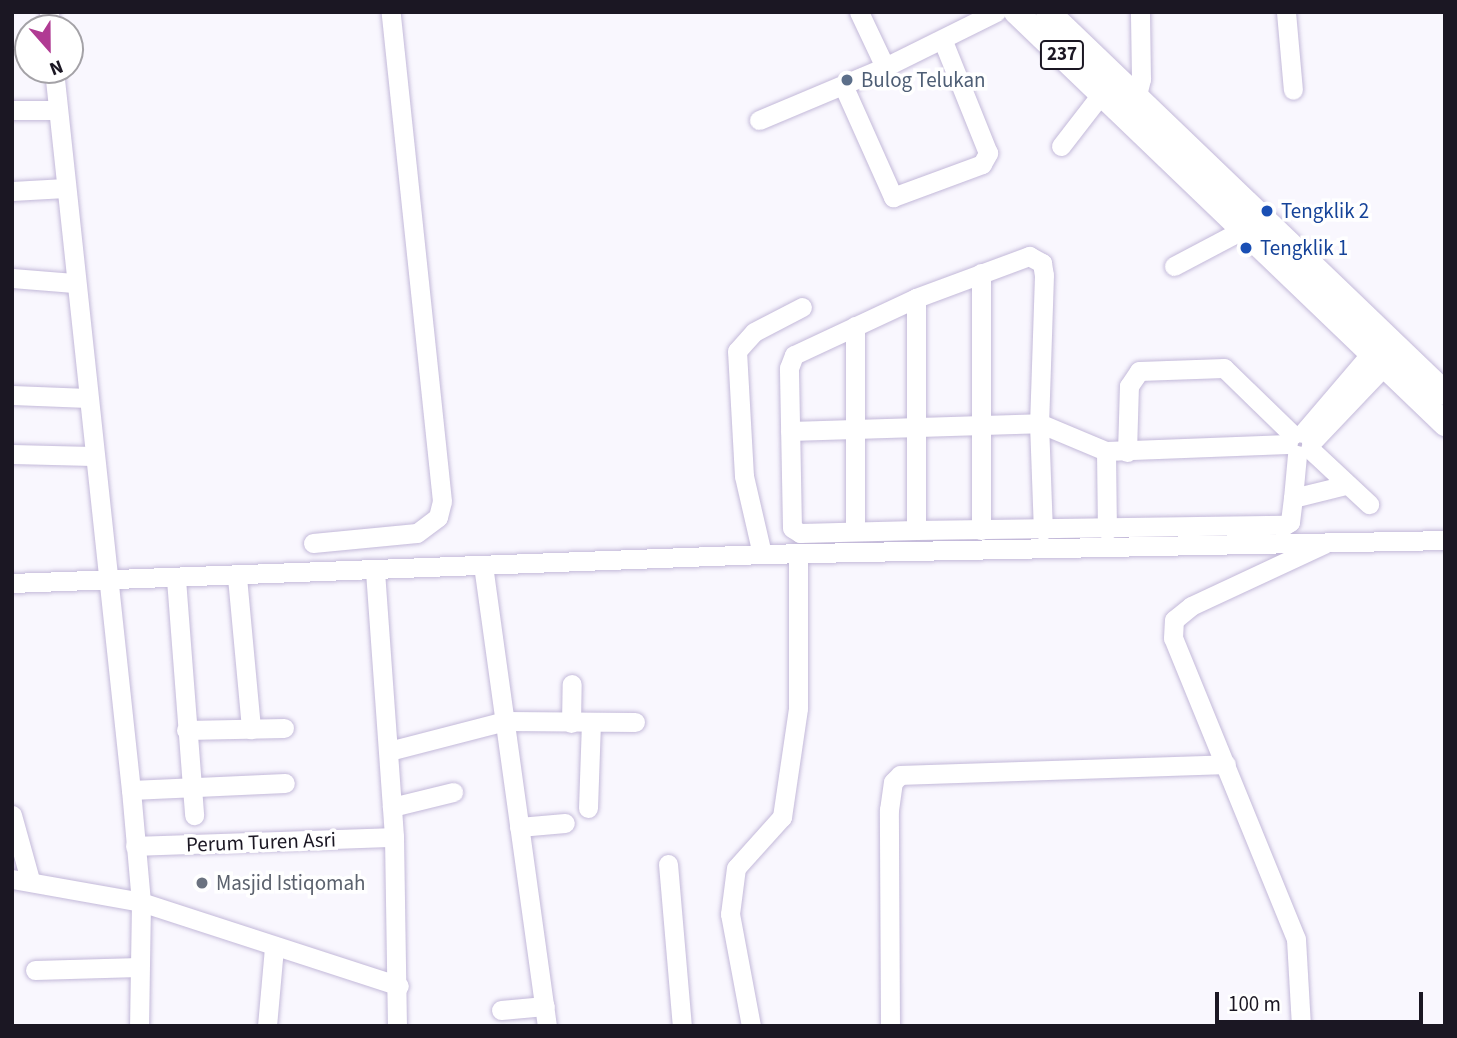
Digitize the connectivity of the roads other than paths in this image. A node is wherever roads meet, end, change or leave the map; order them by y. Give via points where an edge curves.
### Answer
1 (391, 12) edge
2 (859, 12) edge
3 (996, 12) edge
4 (1016, 12) edge
5 (1048, 12) edge
6 (1140, 12) edge
7 (1286, 12) edge
8 (943, 41) junction
9 (885, 68) junction
10 (55, 84) edge
11 (844, 85) junction
12 (1293, 90) dead end
13 (1118, 94) junction
14 (12, 110) edge
15 (58, 110) junction
16 (759, 120) dead end
17 (1061, 146) dead end
18 (65, 188) junction
19 (12, 191) edge
20 (1242, 230) junction
21 (1174, 266) dead end
22 (981, 273) junction
23 (12, 278) edge
24 (74, 283) junction
25 (916, 298) junction
26 (802, 307) dead end
27 (855, 326) junction
28 (1377, 359) junction
29 (1445, 393) edge
30 (12, 395) edge
31 (88, 398) junction
32 (1039, 423) junction
33 (1445, 424) edge
34 (979, 425) junction
35 (917, 428) junction
36 (854, 430) junction
37 (790, 431) junction
38 (1300, 443) junction
39 (1105, 451) junction
40 (1127, 452) junction
41 (12, 454) edge
42 (92, 456) junction
43 (1346, 485) junction
44 (1293, 498) junction
45 (1369, 504) dead end
46 (916, 530) junction
47 (981, 530) junction
48 (1043, 530) junction
49 (1107, 530) junction
50 (855, 531) junction
51 (1445, 540) edge
52 (1331, 541) junction
53 (313, 543) dead end
54 (762, 554) junction
55 (798, 555) junction
56 (483, 565) junction
57 (375, 571) junction
58 (237, 577) junction
59 (176, 579) junction
60 (112, 582) junction
61 (12, 583) edge
62 (572, 684) dead end
63 (505, 721) junction
64 (635, 722) dead end
65 (571, 723) junction
66 (591, 723) junction
67 (284, 728) dead end
68 (251, 729) junction
69 (186, 730) junction
70 (389, 751) junction
71 (1226, 764) junction
72 (285, 783) dead end
73 (193, 785) junction
74 (131, 790) junction
75 (453, 792) dead end
76 (392, 807) junction
77 (588, 808) dead end
78 (194, 815) dead end
79 (12, 816) edge
80 (565, 823) dead end
81 (519, 827) junction
82 (390, 837) junction
83 (135, 846) junction
84 (668, 864) dead end
85 (18, 881) edge
86 (141, 902) junction
87 (274, 947) junction
88 (139, 967) junction
89 (35, 970) dead end
90 (399, 986) junction
91 (501, 1010) dead end
92 (546, 1016) edge
93 (139, 1026) edge
94 (267, 1026) edge
95 (397, 1026) edge
96 (682, 1026) edge
97 (751, 1026) edge
98 (890, 1026) edge
99 (1301, 1026) edge

1 - 53 street via 442,501 438,517 418,533
2 - 9 street
3 - 8 street
4 - 13 main road, 237
5 - 13 main road, 237
6 - 13 street via 1141,68
7 - 12 street
8 - 9 street
8 - 11 street via 988,153 982,164 892,197
9 - 11 street
10 - 15 street
11 - 16 street
13 - 17 street
13 - 20 main road, 237
13 - 29 main road, 237
14 - 15 street
15 - 18 street
18 - 19 street
18 - 24 street
20 - 21 street
20 - 28 main road, 237
22 - 25 street
22 - 32 street via 1029,256 1042,263
22 - 34 street
23 - 24 street
24 - 31 street
25 - 27 street
25 - 35 street
26 - 54 street via 754,332 737,351 744,476
27 - 36 street
27 - 37 street via 791,359
28 - 33 main road, 237
28 - 38 street
30 - 31 street
31 - 42 street
32 - 34 street
32 - 39 street
32 - 48 street
34 - 35 street
34 - 47 street
35 - 36 street
35 - 46 street
36 - 37 street
36 - 50 street
37 - 50 street via 792,528 800,533
38 - 40 street
38 - 40 street via 1224,368 1139,371 1129,386
38 - 43 street
38 - 44 street
39 - 40 street
39 - 49 street
41 - 42 street
42 - 60 street
43 - 44 street
43 - 45 street
44 - 49 street via 1290,522 1285,526
46 - 47 street
46 - 50 street
47 - 48 street
48 - 49 street
51 - 52 street
52 - 55 street
52 - 71 street via 1191,607 1174,620 1173,638
54 - 55 street
54 - 56 street
55 - 97 street via 798,708 782,817 736,868 730,914
56 - 57 street
56 - 63 street
57 - 58 street
57 - 70 street
58 - 59 street
58 - 68 street
59 - 60 street
59 - 69 street, Perum Turen Asri
60 - 61 street
60 - 74 street
62 - 65 street
63 - 65 street
63 - 70 street
63 - 81 street
64 - 66 street
65 - 66 street
66 - 77 street
67 - 68 street
68 - 69 street
69 - 73 street, Perum Turen Asri
70 - 76 street
71 - 98 street via 900,775 893,782 889,810
71 - 99 street via 1296,939
72 - 73 street
73 - 74 street
73 - 78 street, Perum Turen Asri
74 - 83 street
75 - 76 street
76 - 82 street
79 - 85 street
80 - 81 street
81 - 92 street
82 - 83 street, Perum Turen Asri
82 - 90 street
83 - 86 street
84 - 96 street
85 - 86 street
86 - 87 street
86 - 88 street
87 - 90 street
87 - 94 street
88 - 89 street
88 - 93 street
90 - 95 street
91 - 92 street

